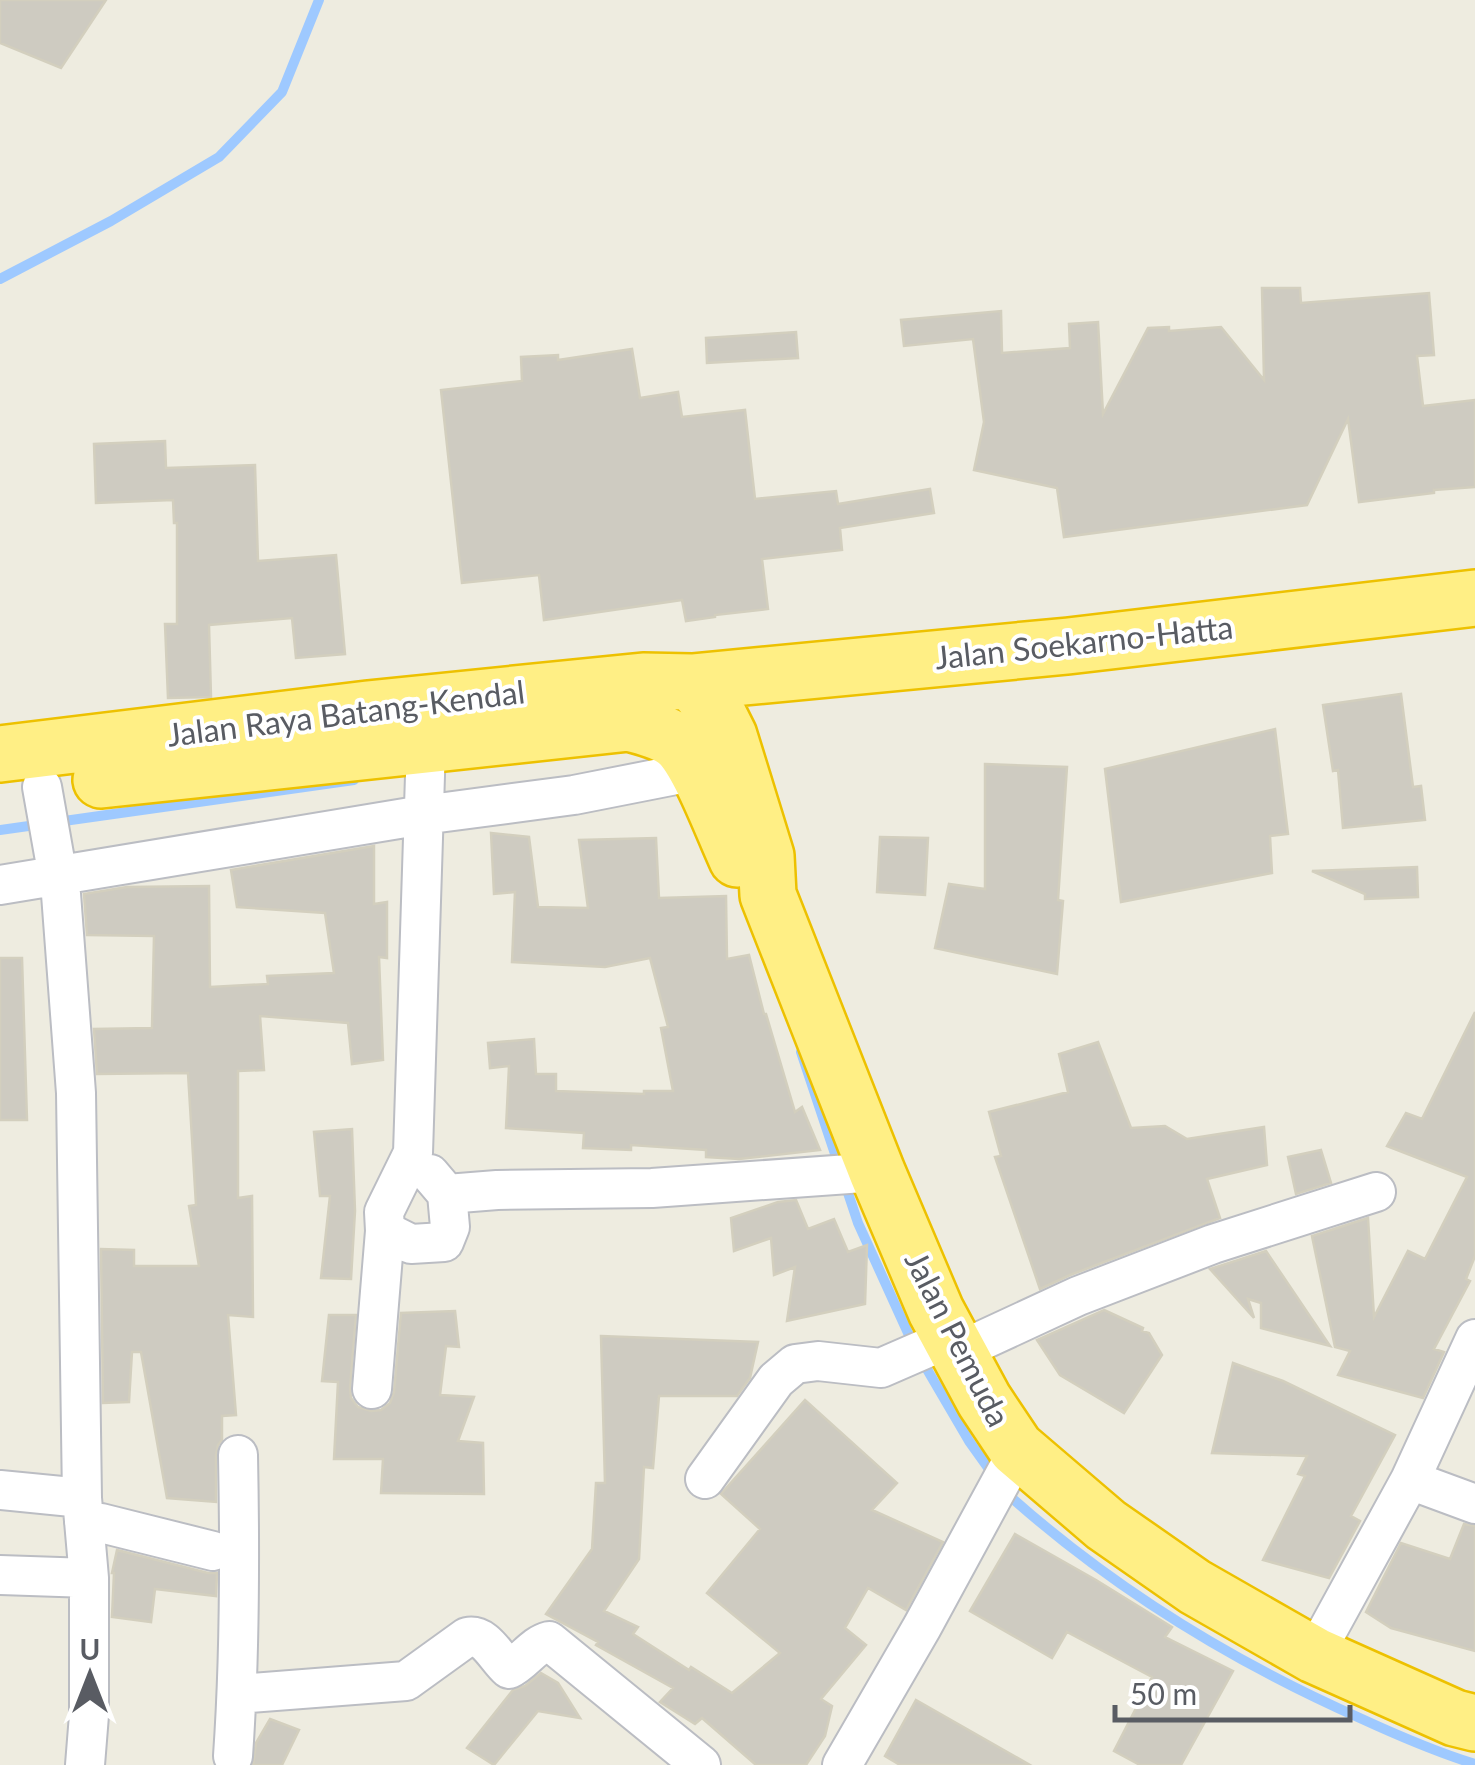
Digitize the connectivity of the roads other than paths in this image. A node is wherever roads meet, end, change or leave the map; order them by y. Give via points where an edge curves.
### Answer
1 (1475, 598) edge
2 (692, 682) junction
3 (629, 723) joint
4 (0, 754) edge
5 (696, 771) junction
6 (425, 778) junction
7 (28, 791) edge
8 (55, 858) junction
9 (0, 885) edge
10 (768, 895) junction
11 (413, 1153) junction
12 (866, 1172) junction
13 (1376, 1192) dead end
14 (446, 1194) junction
15 (385, 1231) junction
16 (1475, 1340) edge
17 (946, 1345) junction
18 (372, 1388) dead end
19 (238, 1455) dead end
20 (1013, 1456) junction
21 (705, 1479) dead end
22 (1410, 1480) junction
23 (0, 1490) edge
24 (1475, 1504) edge
25 (83, 1510) junction
26 (213, 1550) dead end
27 (0, 1575) edge
28 (89, 1578) junction
29 (1314, 1655) junction
30 (238, 1694) junction
31 (1475, 1724) edge
32 (233, 1756) dead end
33 (85, 1765) edge
34 (701, 1765) edge
35 (842, 1765) edge

1 - 2 highway, Jalan Soekarno-Hatta
2 - 4 highway, Jalan Raya Batang-Kendal via 643,681 368,709
2 - 10 highway, Jalan Pemuda via 728,736 766,856
3 - 5 highway, Jalan Pemuda via 679,745
3 - 6 highway, Jalan Raya Batang-Kendal
5 - 6 street via 574,795
5 - 10 highway, Jalan Pemuda via 739,863
6 - 7 highway, Jalan Raya Batang-Kendal
6 - 8 street
6 - 11 street
7 - 8 street
8 - 9 street
8 - 25 street via 76,1093
10 - 12 highway, Jalan Pemuda
11 - 14 street
11 - 15 street via 384,1212
12 - 14 street
12 - 17 highway, Jalan Pemuda via 936,1310
13 - 17 street via 1213,1244
14 - 15 street via 450,1227 444,1242 411,1244
15 - 18 street
16 - 22 street
17 - 20 highway, Jalan Pemuda
17 - 21 street via 881,1368 795,1364 776,1380
19 - 30 street
20 - 29 highway, Jalan Pemuda via 1195,1588
20 - 35 street
22 - 24 street
22 - 29 street
23 - 25 street
25 - 26 street via 101,1524
25 - 28 street
27 - 28 street
28 - 33 street
29 - 31 highway, Jalan Pemuda
30 - 32 street
30 - 34 street via 406,1681 474,1635 509,1669 548,1641

